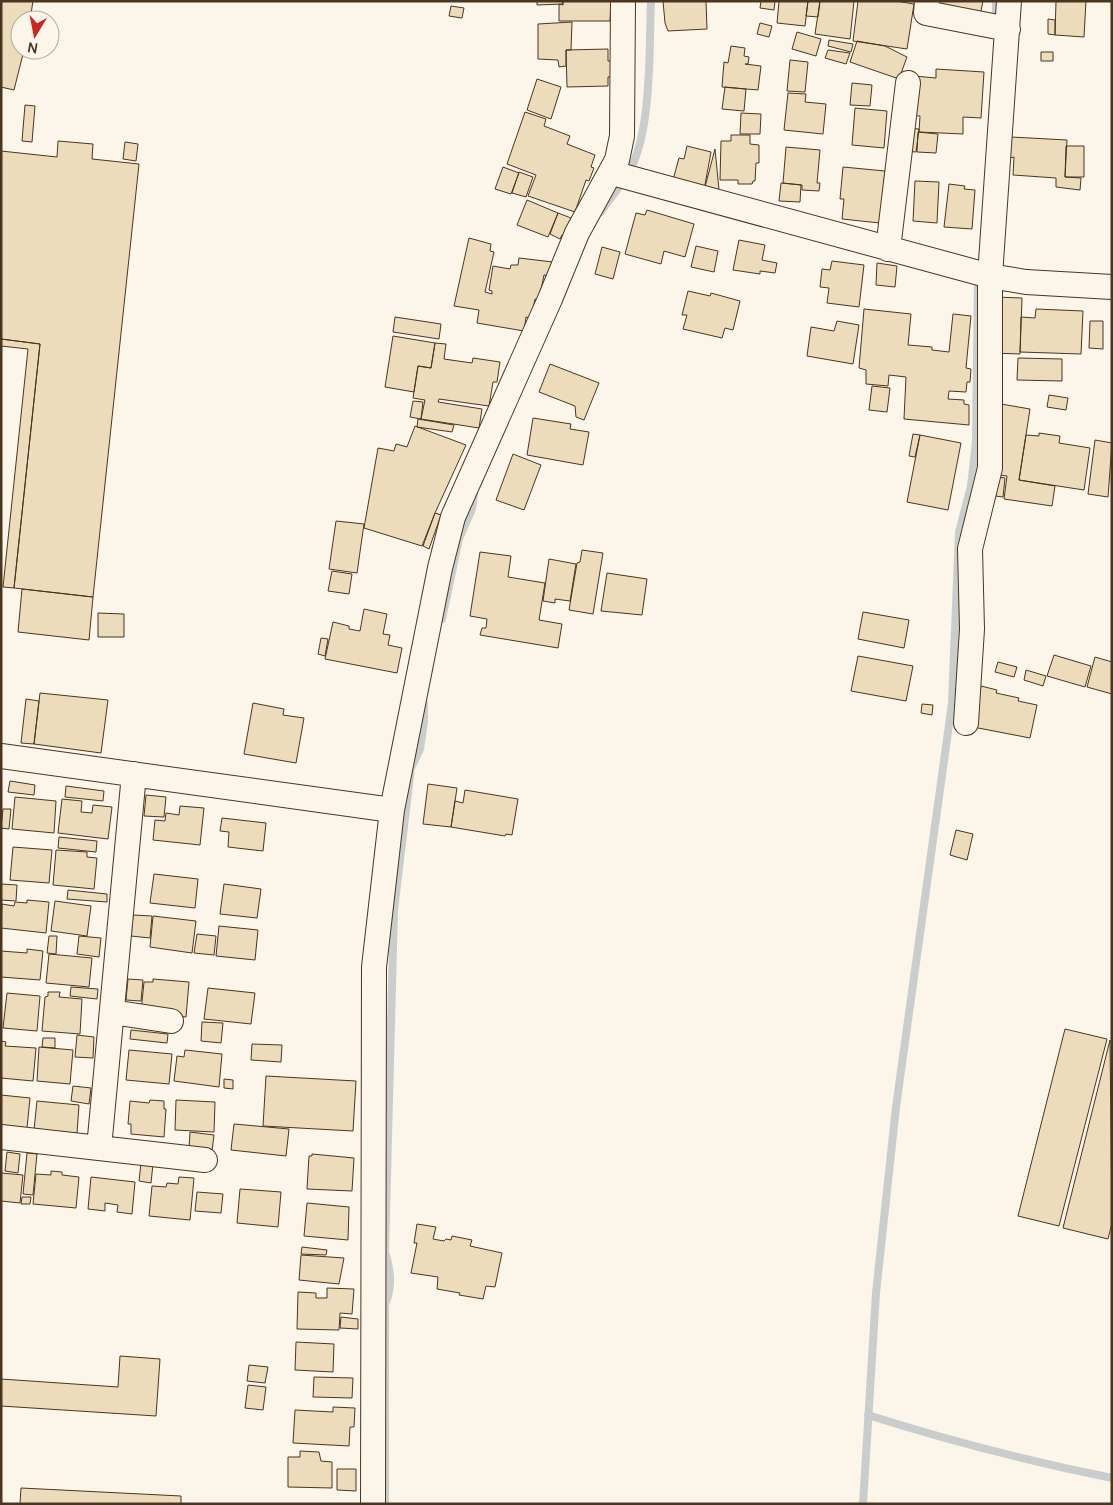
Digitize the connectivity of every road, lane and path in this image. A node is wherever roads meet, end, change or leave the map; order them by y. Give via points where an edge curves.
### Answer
1 (623, 1) edge
2 (927, 1) edge
3 (1009, 1) edge
4 (1000, 28) junction
5 (908, 82) dead end
6 (622, 176) junction
7 (888, 249) junction
8 (982, 274) junction
9 (1112, 287) edge
10 (966, 723) dead end
11 (1, 756) edge
12 (134, 774) junction
13 (392, 810) junction
14 (112, 1012) junction
15 (171, 1021) dead end
16 (1, 1137) edge
17 (99, 1148) junction
18 (205, 1160) dead end
19 (373, 1504) edge

1 - 6 street
2 - 4 street via 926,13
3 - 4 street
4 - 8 street
5 - 7 street
6 - 7 street
6 - 13 street via 577,233 453,517
7 - 8 street
8 - 9 street via 1026,282
8 - 10 street via 990,468 970,548 972,628
11 - 12 street
12 - 13 street
12 - 14 street
13 - 19 street via 374,967
14 - 15 street
14 - 17 street
16 - 17 street
17 - 18 street

